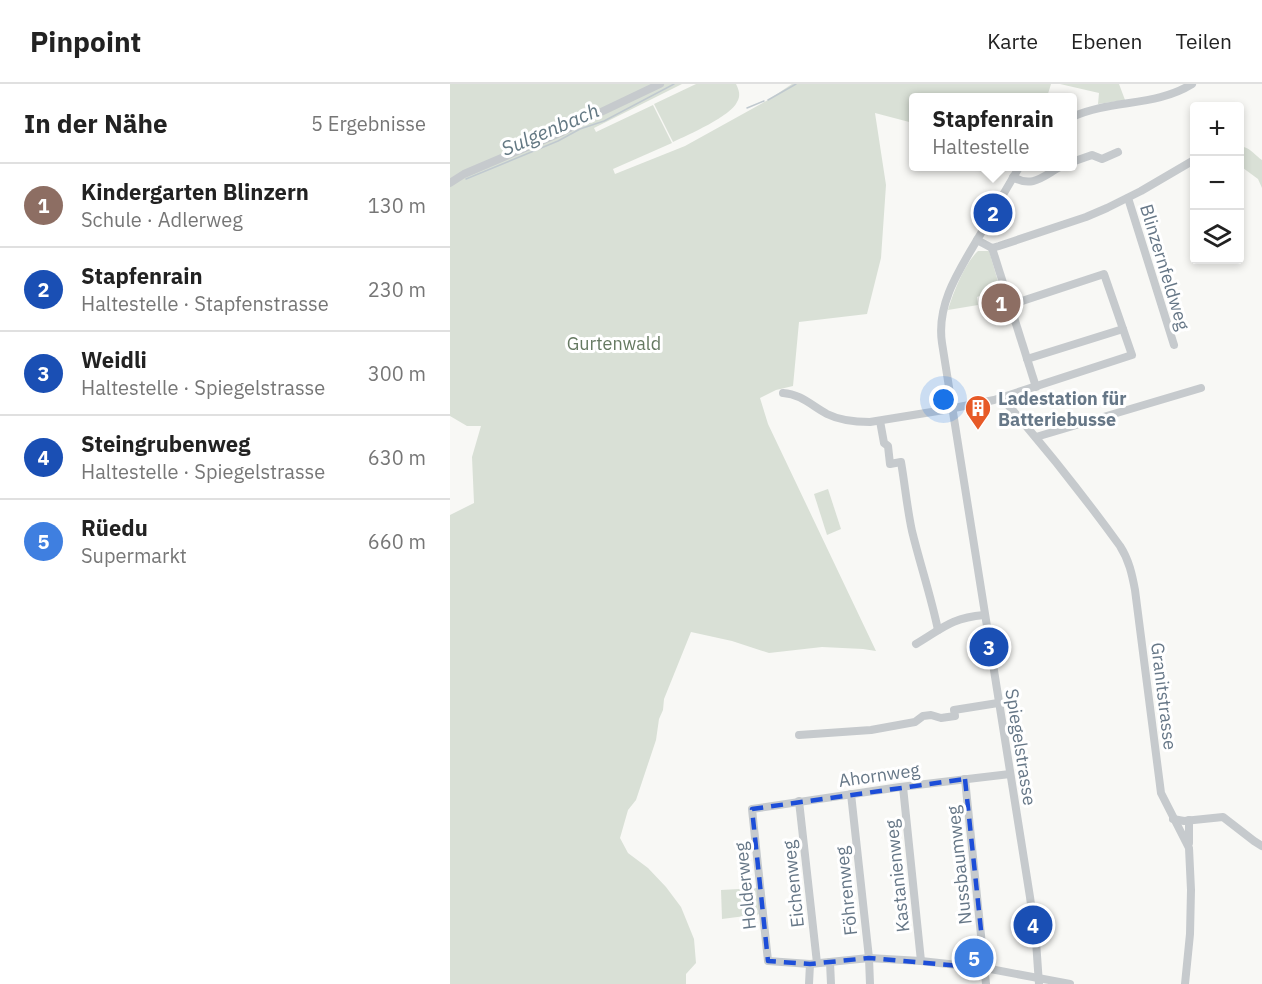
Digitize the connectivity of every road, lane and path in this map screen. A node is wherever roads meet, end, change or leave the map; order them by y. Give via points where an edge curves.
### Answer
1 (660, 84) edge
2 (1192, 84) edge
3 (1077, 115) edge
4 (1118, 152) dead end
5 (1077, 160) edge
6 (1190, 162) edge
7 (1017, 171) edge
8 (1052, 171) edge
9 (1013, 177) junction
10 (450, 183) edge
11 (1128, 198) junction
12 (977, 240) junction
13 (992, 248) junction
14 (1010, 305) junction
15 (1123, 329) junction
16 (1174, 345) dead end
17 (1027, 359) junction
18 (1036, 387) junction
19 (1201, 388) dead end
20 (783, 393) dead end
21 (1002, 398) junction
22 (953, 409) junction
23 (880, 421) junction
24 (1036, 437) junction
25 (984, 615) junction
26 (938, 630) junction
27 (916, 644) dead end
28 (998, 703) junction
29 (799, 735) dead end
30 (1010, 774) junction
31 (965, 779) junction
32 (903, 787) junction
33 (851, 794) junction
34 (799, 801) junction
35 (752, 809) joint
36 (1173, 819) junction
37 (1189, 820) junction
38 (1262, 846) edge
39 (1189, 848) junction
40 (869, 958) junction
41 (921, 961) junction
42 (831, 962) junction
43 (813, 963) junction
44 (985, 968) junction
45 (1039, 981) edge
46 (809, 984) edge
47 (831, 984) edge
48 (870, 984) edge
49 (986, 984) edge
50 (1070, 984) edge
51 (1185, 984) edge

1 - 10 street
2 - 3 street via 1158,98 1107,105
4 - 5 street via 1102,159 1092,155
6 - 11 street
7 - 9 street, Spiegelstrasse
8 - 9 street via 1029,183
9 - 12 street, Spiegelstrasse
11 - 13 street via 1086,217
11 - 16 street, Blinzernfeldweg
12 - 13 street
12 - 22 street, Spiegelstrasse via 949,290 941,318 940,335
13 - 14 street
14 - 15 street via 1104,274
14 - 17 street
15 - 17 street
15 - 18 street via 1132,355
17 - 18 street
18 - 21 street
19 - 24 street
20 - 23 street via 799,396 840,419
21 - 22 street
21 - 24 street, Granitstrasse
22 - 23 street
22 - 25 street, Spiegelstrasse
23 - 26 street via 890,464 901,462 912,529
24 - 36 street, Granitstrasse via 1125,554 1135,590 1159,782
25 - 26 street via 955,621
25 - 28 street, Spiegelstrasse
26 - 27 street
28 - 29 street via 954,710 955,716 923,716 915,722 871,730
28 - 30 street, Spiegelstrasse
30 - 31 street, Ahornweg
30 - 45 street, Spiegelstrasse
31 - 32 street, Ahornweg
31 - 44 street, Nussbaumweg
32 - 33 street, Ahornweg
32 - 41 street, Kastanienweg
33 - 34 street, Ahornweg
33 - 40 street, Föhrenweg
34 - 35 street, Ahornweg
34 - 43 street, Eichenweg
35 - 43 street, Holderweg via 768,961
36 - 37 street
36 - 39 street, Granitstrasse
37 - 38 street via 1223,817
37 - 39 street
39 - 51 street, Granitstrasse via 1191,901
40 - 41 street
40 - 42 street
40 - 48 street, Föhrenweg
41 - 44 street
42 - 43 street
42 - 47 street
43 - 46 street, Eichenweg
44 - 45 street
44 - 49 street, Nussbaumweg
45 - 50 street

